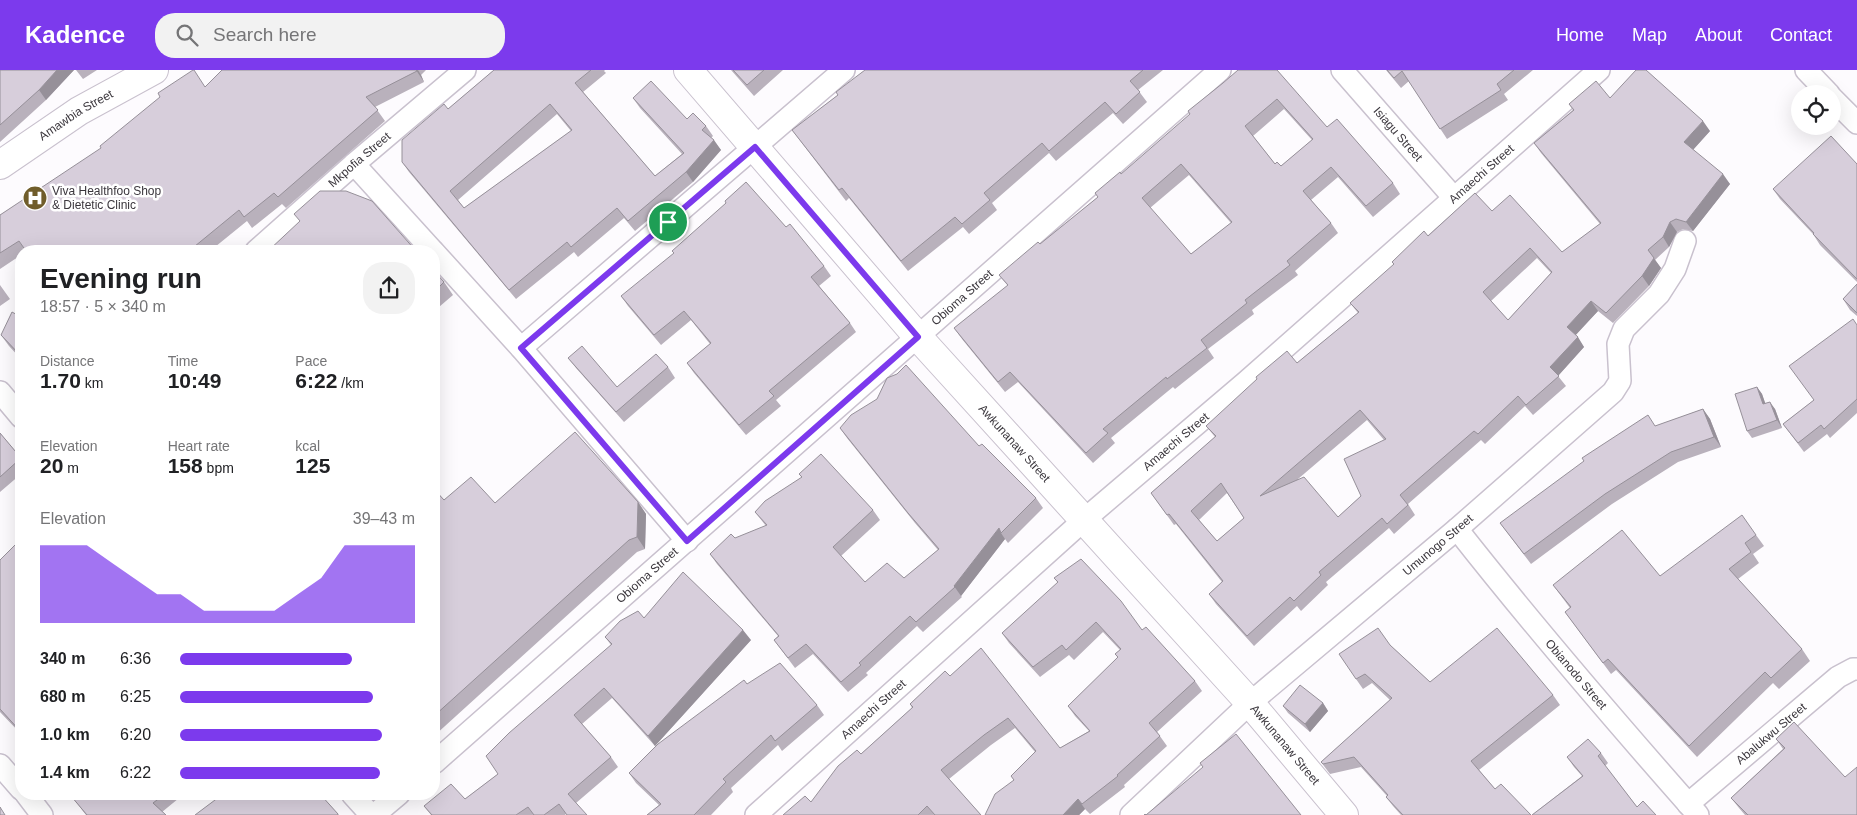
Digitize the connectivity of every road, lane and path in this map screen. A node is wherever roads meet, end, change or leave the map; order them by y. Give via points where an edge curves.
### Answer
1 (154, 70) edge
2 (465, 70) edge
3 (688, 70) edge
4 (844, 70) edge
5 (1220, 70) edge
6 (1342, 70) edge
7 (1599, 70) edge
8 (1806, 70) edge
9 (1820, 85) edge
10 (1841, 107) edge
11 (1857, 123) edge
12 (755, 147) junction
13 (354, 164) junction
14 (0, 165) edge
15 (1454, 198) junction
16 (1686, 241) dead end
17 (263, 245) edge
18 (427, 245) edge
19 (440, 260) edge
20 (918, 337) junction
21 (521, 348) junction
22 (0, 392) edge
23 (15, 410) edge
24 (1085, 519) junction
25 (1457, 529) junction
26 (687, 541) junction
27 (1857, 669) edge
28 (1250, 703) junction
29 (440, 758) edge
30 (0, 765) edge
31 (15, 782) edge
32 (31, 800) edge
33 (357, 800) edge
34 (392, 800) edge
35 (1693, 810) edge
36 (42, 815) edge
37 (370, 815) edge
38 (374, 815) edge
39 (756, 815) edge
40 (1131, 815) edge
41 (1344, 815) edge

1 - 14 street, Amawbia Street via 79,111
2 - 13 street, Mkpofia Street
3 - 12 street, Awkunanaw Street
4 - 12 street
5 - 20 street, Obioma Street
6 - 15 street, Isiagu Street
7 - 15 street, Amaechi Street
8 - 9 street
10 - 11 street
12 - 20 street, Awkunanaw Street
12 - 21 street
13 - 17 street, Mkpofia Street
13 - 18 street
15 - 24 street, Amaechi Street
16 - 25 street, Umunogo Street via 1675,269 1659,294 1624,329 1618,344 1620,381 1613,392
19 - 21 street
20 - 24 street, Awkunanaw Street
20 - 26 street, Obioma Street
21 - 26 street
22 - 23 street
24 - 28 street, Awkunanaw Street
24 - 39 street, Amaechi Street
25 - 28 street, Umunogo Street
25 - 35 street, Obianodo Street
26 - 29 street, Obioma Street
27 - 35 street, Abalukwu Street via 1838,676
28 - 40 street, Umunogo Street
28 - 41 street, Awkunanaw Street
30 - 31 street
32 - 36 street
33 - 37 street
34 - 38 street

